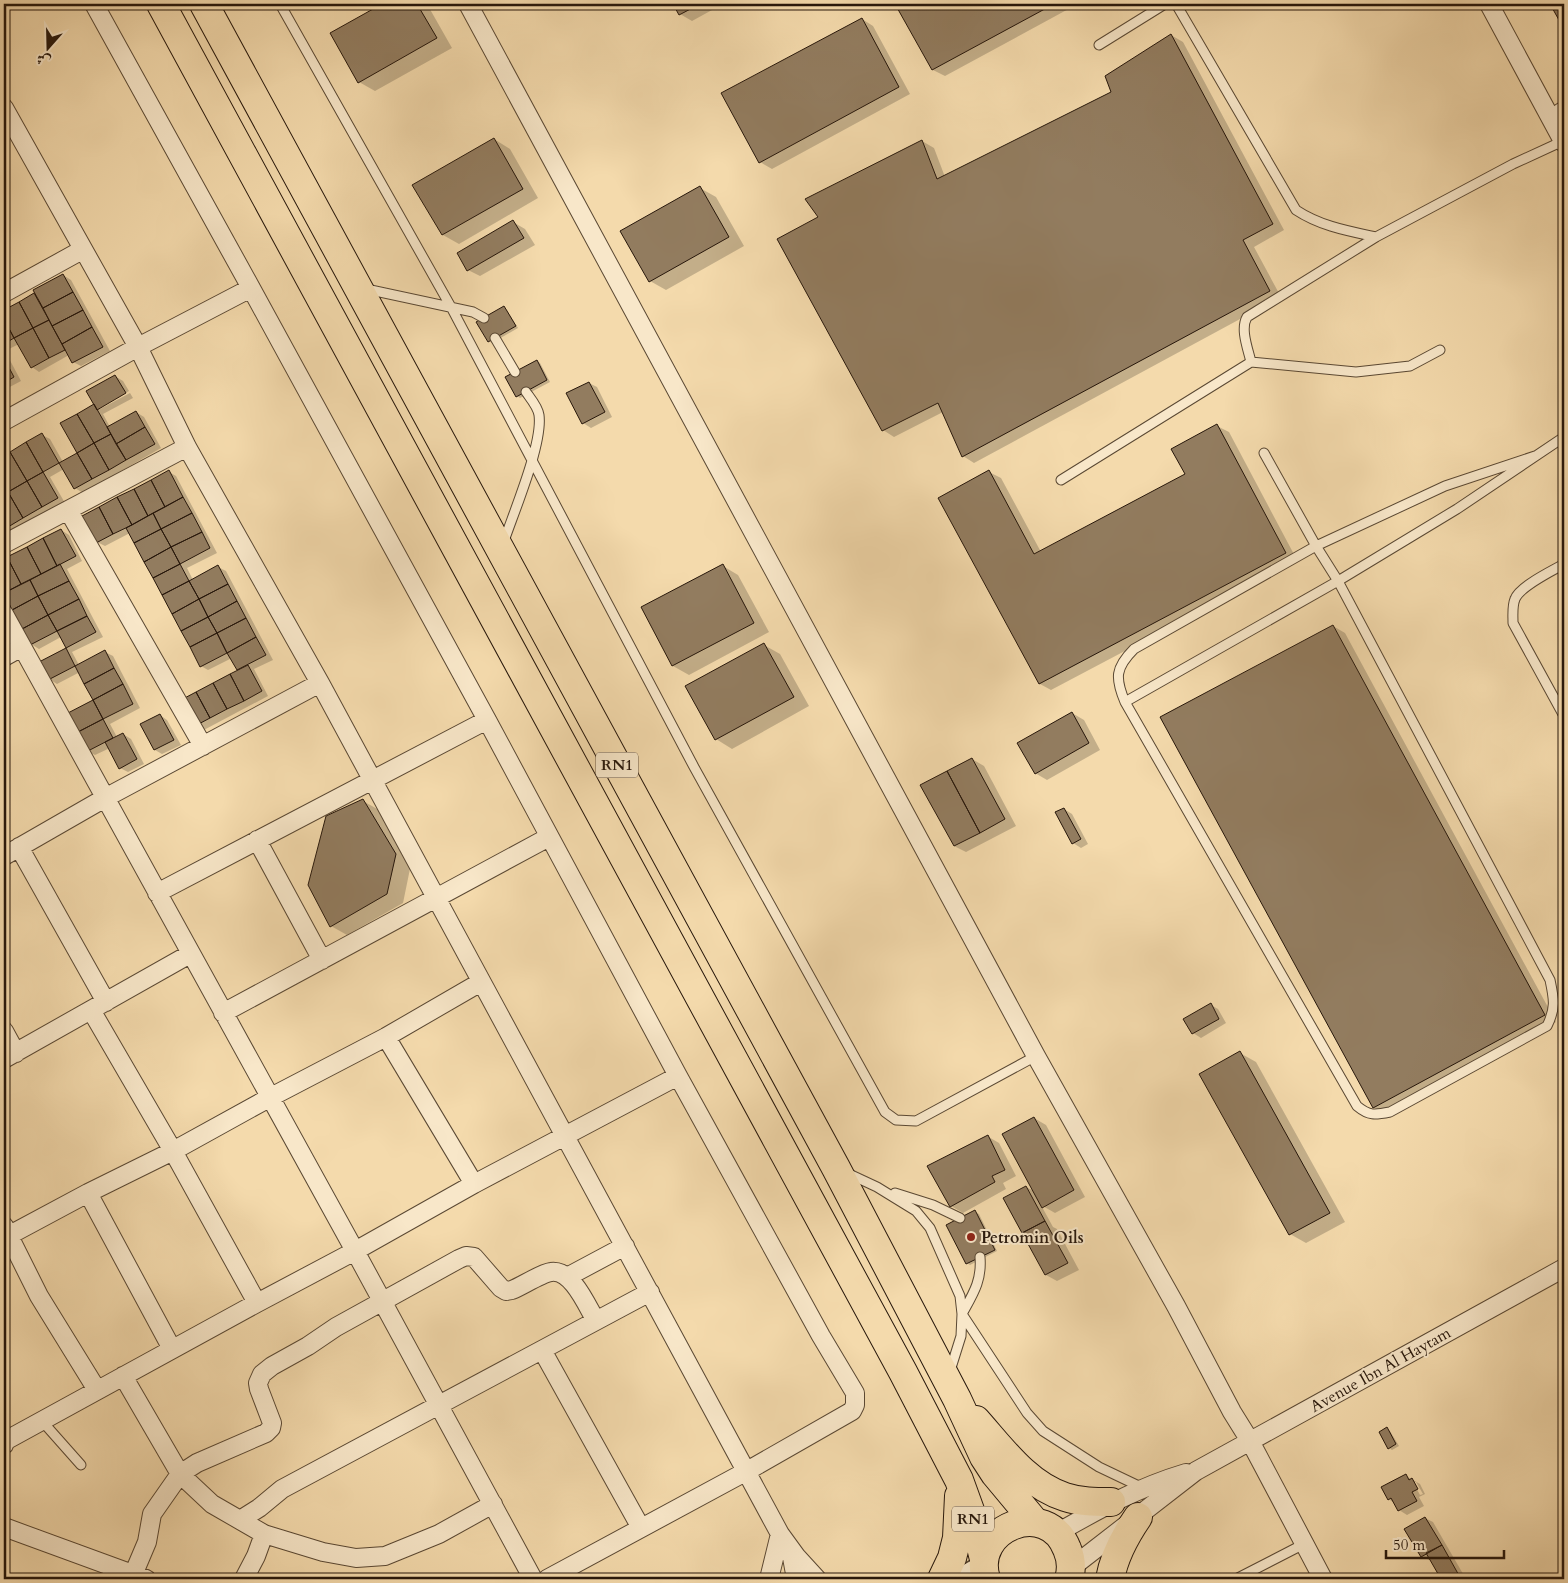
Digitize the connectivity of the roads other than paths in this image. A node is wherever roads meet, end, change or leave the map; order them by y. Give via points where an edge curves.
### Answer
1 (94, 4) edge
2 (161, 4) edge
3 (204, 4) edge
4 (280, 4) edge
5 (468, 4) edge
6 (1165, 4) edge
7 (1176, 4) edge
8 (1489, 4) edge
9 (1098, 45) dead end
10 (1564, 104) edge
11 (4, 108) edge
12 (1549, 115) junction
13 (1564, 142) edge
14 (1376, 237) junction
15 (82, 250) junction
16 (251, 288) junction
17 (359, 288) junction
18 (4, 293) edge
19 (451, 307) junction
20 (484, 318) dead end
21 (495, 338) dead end
22 (138, 347) junction
23 (1440, 350) dead end
24 (1251, 362) junction
25 (515, 372) dead end
26 (526, 392) dead end
27 (4, 421) edge
28 (1564, 437) edge
29 (186, 447) junction
30 (1264, 453) dead end
31 (1535, 456) junction
32 (532, 460) junction
33 (1061, 480) dead end
34 (68, 510) junction
35 (4, 544) edge
36 (1316, 546) junction
37 (500, 551) junction
38 (1564, 564) edge
39 (1338, 581) junction
40 (4, 614) edge
41 (22, 647) junction
42 (4, 657) edge
43 (320, 683) junction
44 (1125, 702) junction
45 (1564, 716) edge
46 (487, 720) junction
47 (203, 746) junction
48 (372, 780) junction
49 (105, 798) junction
50 (549, 837) junction
51 (257, 840) junction
52 (11, 851) edge
53 (157, 893) junction
54 (435, 898) junction
55 (190, 954) junction
56 (322, 960) junction
57 (481, 982) junction
58 (99, 1006) junction
59 (223, 1013) junction
60 (4, 1031) edge
61 (386, 1037) junction
62 (10, 1056) edge
63 (1036, 1056) junction
64 (678, 1076) junction
65 (269, 1098) junction
66 (565, 1136) junction
67 (173, 1151) junction
68 (836, 1168) junction
69 (474, 1184) junction
70 (877, 1187) junction
71 (88, 1193) junction
72 (960, 1218) dead end
73 (5, 1233) edge
74 (625, 1246) junction
75 (355, 1252) junction
76 (980, 1257) dead end
77 (1564, 1268) edge
78 (567, 1277) junction
79 (650, 1292) junction
80 (382, 1301) junction
81 (257, 1303) junction
82 (962, 1314) junction
83 (596, 1321) junction
84 (172, 1349) junction
85 (542, 1350) junction
86 (124, 1376) junction
87 (97, 1390) junction
88 (952, 1390) junction
89 (438, 1406) junction
90 (42, 1421) junction
91 (1250, 1441) junction
92 (4, 1442) edge
93 (81, 1465) dead end
94 (747, 1471) junction
95 (1196, 1471) junction
96 (180, 1474) junction
97 (959, 1480) junction
98 (1143, 1488) junction
99 (1111, 1502) junction
100 (492, 1504) junction
101 (1138, 1516) junction
102 (240, 1520) junction
103 (4, 1526) edge
104 (641, 1528) junction
105 (1046, 1528) junction
106 (264, 1534) junction
107 (785, 1540) junction
108 (1304, 1544) junction
109 (979, 1571) edge
110 (1070, 1574) edge
111 (139, 1577) edge
112 (244, 1579) edge
113 (533, 1579) edge
114 (547, 1579) edge
115 (769, 1579) edge
116 (796, 1579) edge
117 (817, 1579) edge
118 (942, 1579) edge
119 (1110, 1579) edge
120 (1236, 1579) edge
121 (1323, 1579) edge

1 - 16 street
2 - 97 highway, RN1
3 - 17 highway, RN1
4 - 19 lane
5 - 63 street
6 - 9 lane
7 - 14 lane via 1296,210 1329,226
8 - 12 street
10 - 12 lane
11 - 15 street
12 - 13 street
13 - 14 lane via 1513,164
14 - 24 lane via 1247,317 1244,329
15 - 18 street
15 - 22 street
16 - 22 street
16 - 46 street
17 - 19 lane
17 - 37 highway, RN1
19 - 20 lane
19 - 32 lane
21 - 25 lane
22 - 27 street
22 - 29 street
23 - 24 lane via 1410,366 1356,372
24 - 33 lane
26 - 32 lane via 539,414
28 - 31 lane
29 - 34 street
29 - 43 street
30 - 36 lane
31 - 36 lane via 1445,486
31 - 39 lane via 1457,509
32 - 37 lane
32 - 63 lane via 699,775 885,1112 896,1120 916,1121
34 - 35 street
34 - 47 street
36 - 39 lane
36 - 44 lane via 1134,649 1123,660 1118,674
37 - 68 highway, RN1
38 - 45 lane via 1522,589 1515,597 1513,623
39 - 44 lane
39 - 44 lane via 1550,980 1554,1001 1553,1014 1547,1026 1390,1112 1366,1113 1357,1106
40 - 41 street
41 - 42 street
41 - 49 street
43 - 47 street
43 - 48 street
46 - 48 street
46 - 50 street
47 - 49 street
48 - 51 street
48 - 54 street
49 - 52 street
49 - 53 street
50 - 54 street
50 - 64 street
51 - 53 street
51 - 56 street
52 - 58 street
53 - 55 street
54 - 56 street
54 - 57 street
55 - 58 street
55 - 59 street
56 - 59 street
57 - 61 street
57 - 66 street
58 - 62 street
58 - 67 street
59 - 65 street
60 - 62 street
61 - 65 street
61 - 69 street
63 - 91 street
64 - 66 street
64 - 94 street via 854,1394 852,1411
65 - 67 street
65 - 75 street
66 - 69 street
66 - 74 street
67 - 71 street
67 - 81 street
68 - 70 lane
68 - 88 highway, RN1
69 - 75 street
70 - 72 lane
70 - 82 lane via 916,1211 930,1228 960,1296
71 - 73 street
71 - 84 street
73 - 87 street via 39,1296
74 - 78 street
74 - 79 street
75 - 80 street
75 - 81 street
76 - 82 lane via 977,1286
77 - 91 street, Avenue Ibn Al Haytam
78 - 80 street via 551,1272 506,1291 474,1257 466,1256
78 - 83 street via 572,1280
79 - 83 street
79 - 94 street
80 - 89 street
80 - 96 street via 262,1374 258,1389 272,1423 266,1433 197,1463
81 - 84 street
82 - 88 lane via 962,1336
82 - 98 lane via 1027,1413 1043,1431 1099,1467
83 - 85 street
84 - 86 street
85 - 89 street
85 - 104 street
86 - 87 street
86 - 96 street
87 - 90 street
88 - 99 highway via 1023,1472 1044,1487 1065,1497
88 - 105 highway, RN1 via 989,1465
89 - 100 street
89 - 102 street via 282,1489
90 - 92 street
90 - 93 lane
91 - 95 street, Avenue Ibn Al Haytam
91 - 108 street
94 - 104 street
94 - 107 street
95 - 98 street, Avenue Ibn Al Haytam
95 - 101 street, Avenue Ibn Al Haytam
96 - 102 street via 212,1504
96 - 111 street via 152,1514
97 - 109 highway, RN1 via 976,1527
97 - 118 highway via 958,1538
98 - 99 street, Avenue Ibn Al Haytam
99 - 105 street, Avenue Ibn Al Haytam
100 - 106 street via 439,1534 385,1556 356,1558 323,1552
100 - 113 street
101 - 110 street, Avenue Ibn Al Haytam
101 - 119 highway via 1124,1538
102 - 106 street
103 - 111 street
104 - 114 street
105 - 109 highway, RN1 via 1021,1522 1008,1526 989,1546
105 - 110 highway, RN1 via 1065,1543 1070,1555
106 - 112 street
107 - 115 street
107 - 116 street
107 - 117 street
108 - 120 lane
108 - 121 street

